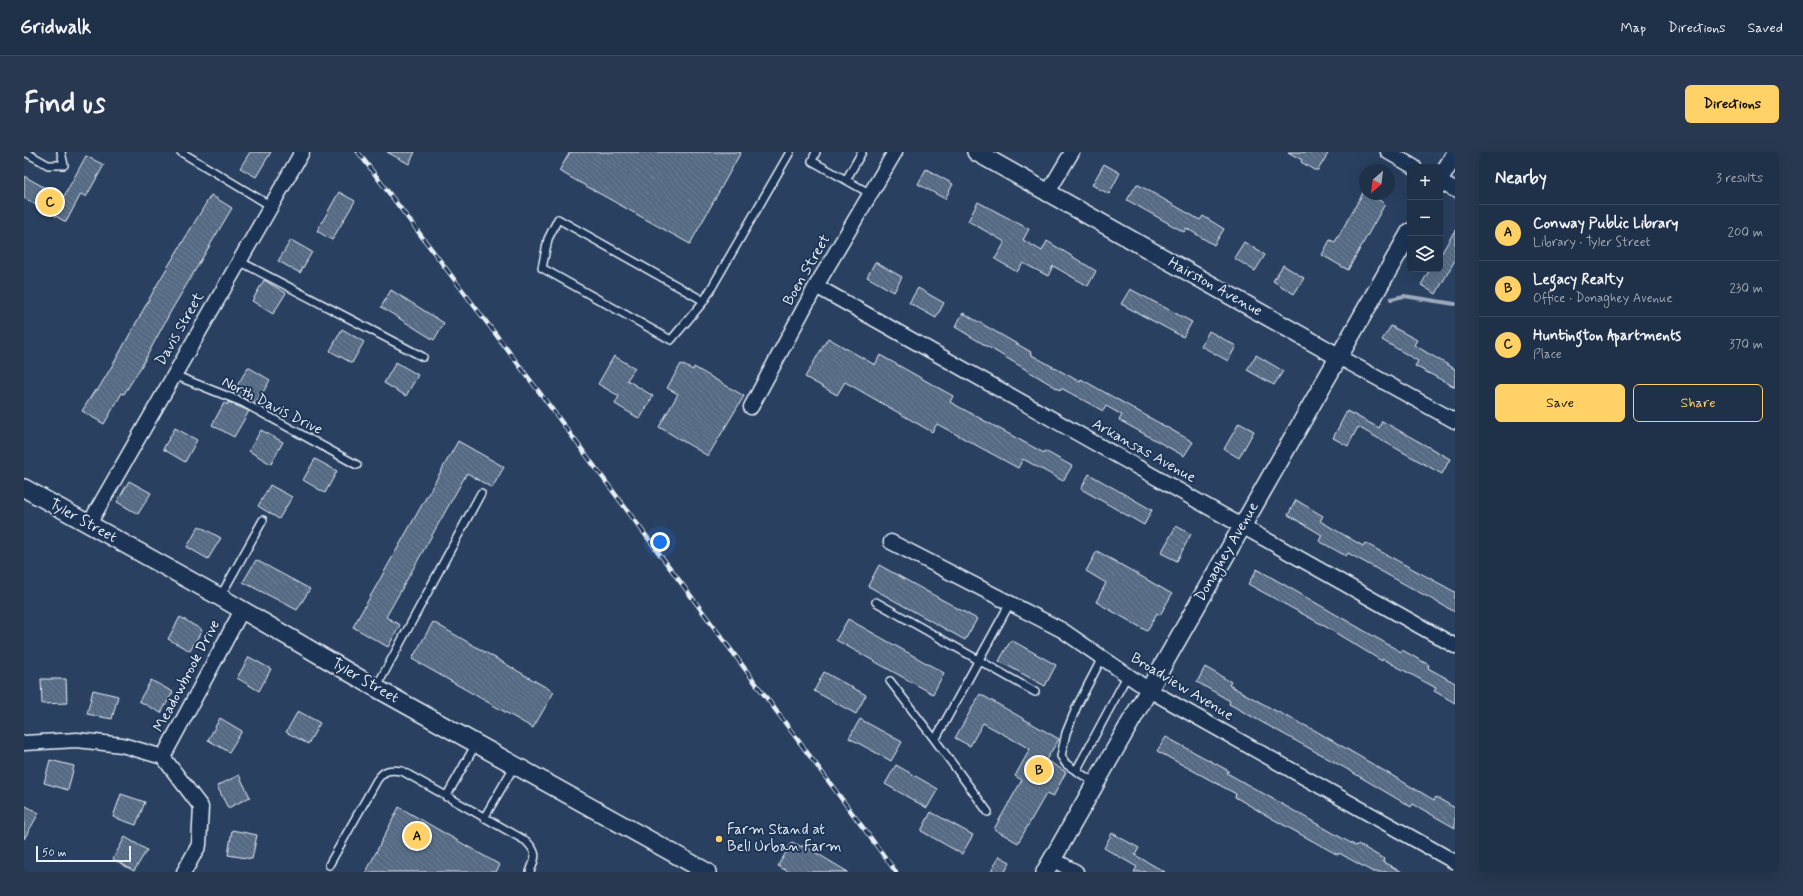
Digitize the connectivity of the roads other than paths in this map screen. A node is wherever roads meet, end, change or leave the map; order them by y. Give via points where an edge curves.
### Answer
1 (25, 152) edge
2 (62, 152) edge
3 (181, 152) edge
4 (302, 152) edge
5 (790, 152) edge
6 (816, 152) edge
7 (862, 152) edge
8 (896, 152) edge
9 (976, 152) edge
10 (1072, 152) edge
11 (1388, 152) edge
12 (1455, 154) edge
13 (1409, 164) edge
14 (1443, 175) edge
15 (846, 180) junction
16 (1443, 182) edge
17 (1455, 190) edge
18 (871, 194) junction
19 (1048, 194) junction
20 (271, 206) junction
21 (1408, 236) edge
22 (239, 261) junction
23 (816, 286) junction
24 (704, 301) junction
25 (1339, 356) junction
26 (424, 357) dead end
27 (174, 375) junction
28 (751, 407) dead end
29 (1455, 421) edge
30 (357, 465) dead end
31 (24, 488) edge
32 (481, 493) dead end
33 (263, 520) dead end
34 (89, 524) junction
35 (1242, 526) junction
36 (891, 542) dead end
37 (220, 597) junction
38 (876, 602) dead end
39 (1010, 604) junction
40 (242, 610) junction
41 (1455, 646) edge
42 (1102, 658) junction
43 (979, 661) junction
44 (1127, 676) junction
45 (890, 681) dead end
46 (376, 688) junction
47 (1149, 690) junction
48 (1035, 692) dead end
49 (935, 740) junction
50 (24, 743) edge
51 (476, 744) junction
52 (163, 757) junction
53 (515, 765) junction
54 (1076, 770) junction
55 (1096, 783) junction
56 (446, 797) junction
57 (988, 812) dead end
58 (484, 818) junction
59 (1455, 862) edge
60 (329, 865) dead end
61 (1048, 866) edge
62 (702, 871) edge
63 (184, 872) edge
64 (530, 872) edge
65 (1076, 872) edge

1 - 2 lane via 48,165 64,165
3 - 20 lane
4 - 20 street, Davis Street
5 - 24 lane
6 - 15 lane via 812,161
7 - 15 lane
8 - 18 street, Boen Street
9 - 19 street, Hairston Avenue
10 - 19 street
11 - 13 street
12 - 14 street
15 - 18 lane
16 - 17 street
18 - 23 street, Boen Street
19 - 25 street, Hairston Avenue
20 - 22 street, Davis Street
21 - 25 street, Donaghey Avenue
22 - 26 lane
22 - 27 street, Davis Street
23 - 28 street, Boen Street
23 - 35 street, Arkansas Avenue
24 - 24 lane via 671,340 542,268 548,239 558,220
25 - 29 street, Hairston Avenue
25 - 35 street, Donaghey Avenue
27 - 30 lane, North Davis Drive via 242,402
27 - 34 street, Davis Street
31 - 34 street, Tyler Street
32 - 46 lane
33 - 37 lane
34 - 37 street, Tyler Street
35 - 41 street, Arkansas Avenue
35 - 47 street, Donaghey Avenue
36 - 39 street, Broadview Avenue
37 - 40 street, Tyler Street
38 - 43 lane
39 - 42 street, Broadview Avenue via 1062,630
39 - 43 lane
40 - 46 street, Tyler Street
40 - 52 street, Meadowbrook Drive
42 - 44 street, Broadview Avenue
42 - 54 lane via 1066,733 1061,756 1066,764
43 - 48 lane
43 - 49 lane
44 - 47 street, Broadview Avenue
44 - 54 lane
45 - 49 lane
46 - 51 street, Tyler Street
47 - 55 street, Donaghey Avenue
47 - 59 street, Broadview Avenue
49 - 57 lane
50 - 52 street via 77,740 122,745
51 - 53 street, Tyler Street
51 - 56 lane
52 - 63 street via 201,807 199,845
53 - 58 lane
53 - 62 street, Tyler Street
54 - 55 lane
55 - 61 street, Donaghey Avenue
56 - 58 lane
56 - 60 lane via 402,771 392,769 382,772
58 - 64 lane via 526,841 534,849 536,855
61 - 65 street

